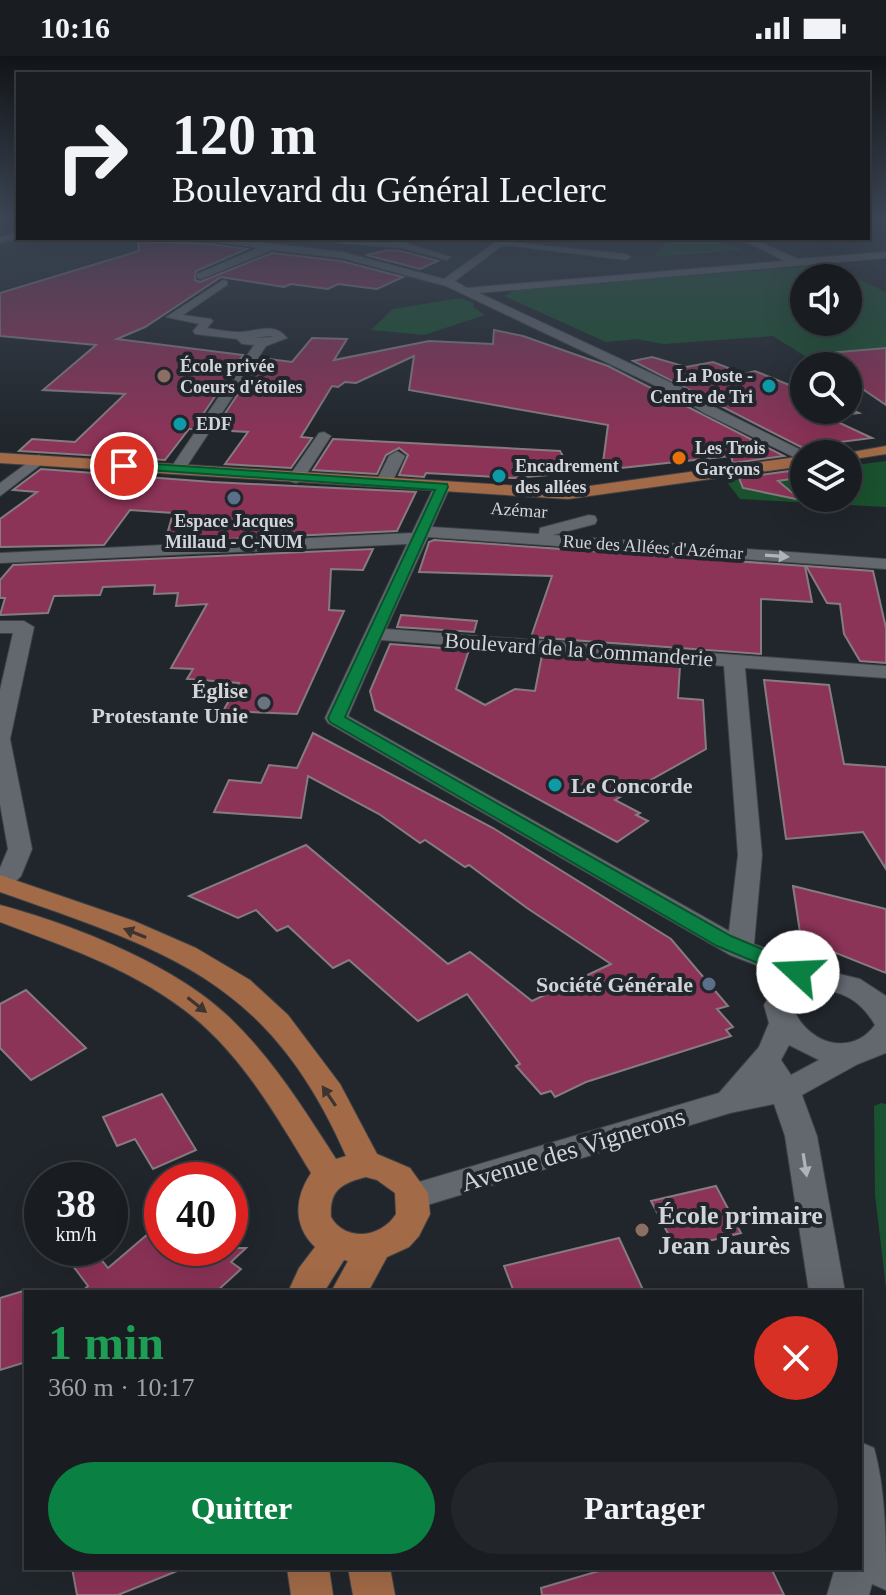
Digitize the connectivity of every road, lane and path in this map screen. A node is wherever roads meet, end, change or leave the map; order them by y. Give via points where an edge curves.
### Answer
1 (485, 292) edge
2 (208, 293) edge
3 (243, 336) junction
4 (262, 343) junction
5 (324, 436) dead end
6 (886, 450) edge
7 (790, 452) edge
8 (862, 453) edge
9 (397, 456) dead end
10 (0, 458) edge
11 (38, 460) junction
12 (790, 461) edge
13 (178, 469) junction
14 (296, 478) junction
15 (384, 482) junction
16 (442, 487) junction
17 (0, 491) edge
18 (589, 520) dead end
19 (445, 533) junction
20 (419, 534) junction
21 (0, 558) edge
22 (886, 564) edge
23 (0, 627) edge
24 (374, 634) junction
25 (734, 661) junction
26 (886, 672) edge
27 (0, 739) edge
28 (0, 748) edge
29 (0, 883) edge
30 (0, 913) edge
31 (740, 949) junction
32 (821, 980) junction
33 (782, 1010) junction
34 (878, 1029) edge
35 (765, 1060) junction
36 (785, 1090) junction
37 (731, 1099) junction
38 (366, 1164) junction
39 (329, 1175) junction
40 (414, 1196) junction
41 (337, 1244) junction
42 (375, 1247) junction
43 (307, 1290) edge
44 (350, 1290) edge
45 (827, 1290) edge
46 (870, 1480) edge
47 (867, 1557) edge
48 (308, 1570) edge
49 (369, 1570) edge
50 (860, 1570) edge
51 (312, 1595) edge
52 (374, 1595) edge
53 (848, 1595) edge

1 - 7 street via 477,306 549,346 628,373
2 - 3 street via 172,317 207,321 199,331
3 - 4 street
3 - 4 street via 281,336
4 - 13 street
5 - 14 street
6 - 8 main road
9 - 15 street
10 - 11 main road
11 - 13 main road
11 - 17 street
12 - 16 main road via 568,494
13 - 14 main road
14 - 15 main road
15 - 16 main road
16 - 20 street
18 - 19 street, Azémar via 553,533 459,526
19 - 20 street, Rue des Allées d'Azémar
19 -> 22 street, Rue des Allées d'Azémar
20 - 21 street, Rue des Allées d'Azémar
20 - 24 street
23 - 27 street via 24,627
24 - 25 street, Boulevard de la Commanderie
24 - 31 street via 336,718
25 - 26 street
25 - 31 street, Boulevard de la Commanderie via 750,855
27 - 28 street
28 - 29 street via 20,849 12,871
38 -> 29 main road via 349,1123 291,1039 239,985 163,944
30 -> 39 main road via 181,993 216,1021 259,1071
31 - 32 street
31 - 33 street via 784,994
32 - 33 street via 792,986
32 - 34 street via 851,985
33 - 34 street via 811,1047
33 - 35 street, Avenue des Vignerons
34 - 36 street, Avenue des Vignerons via 816,1076
35 - 36 street
35 - 37 street, Avenue des Vignerons
36 - 37 street, Avenue des Vignerons
36 -> 45 street via 801,1136
37 - 40 street, Avenue des Vignerons
38 - 39 main road
38 - 40 main road via 397,1173
39 - 41 main road via 312,1198 311,1211 315,1225
40 - 42 main road via 407,1227
41 - 42 main road
41 - 43 main road
42 - 44 main road
46 - 47 street
48 - 51 main road
49 - 52 main road
50 - 53 street

